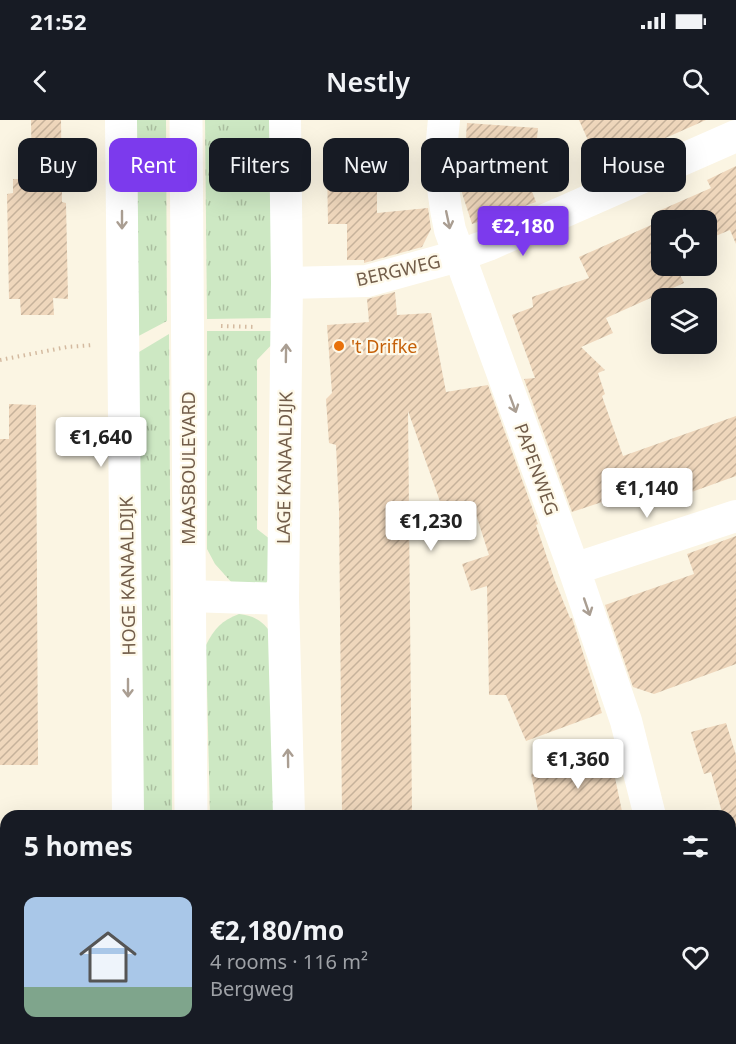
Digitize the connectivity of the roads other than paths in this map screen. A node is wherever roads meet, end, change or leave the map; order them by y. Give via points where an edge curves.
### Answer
1 (121, 120) edge
2 (186, 120) edge
3 (285, 120) edge
4 (444, 120) edge
5 (736, 135) edge
6 (458, 256) junction
7 (287, 283) junction
8 (736, 516) edge
9 (574, 569) junction
10 (189, 596) junction
11 (283, 599) junction
12 (128, 810) edge
13 (191, 810) edge
14 (289, 810) edge
15 (648, 810) edge

1 -> 12 street, HOGE KANAALDIJK
2 - 10 street, MAASBOULEVARD
3 - 7 street, LAGE KANAALDIJK
4 -> 6 street, PAPENWEG via 443,184
5 - 6 street, BERGWEG
6 - 7 street, BERGWEG via 367,281
6 -> 9 street, PAPENWEG
11 -> 7 street, LAGE KANAALDIJK
8 - 9 street
9 -> 15 street, PAPENWEG via 626,721
10 - 11 street
10 - 13 street, MAASBOULEVARD
14 -> 11 street, LAGE KANAALDIJK

